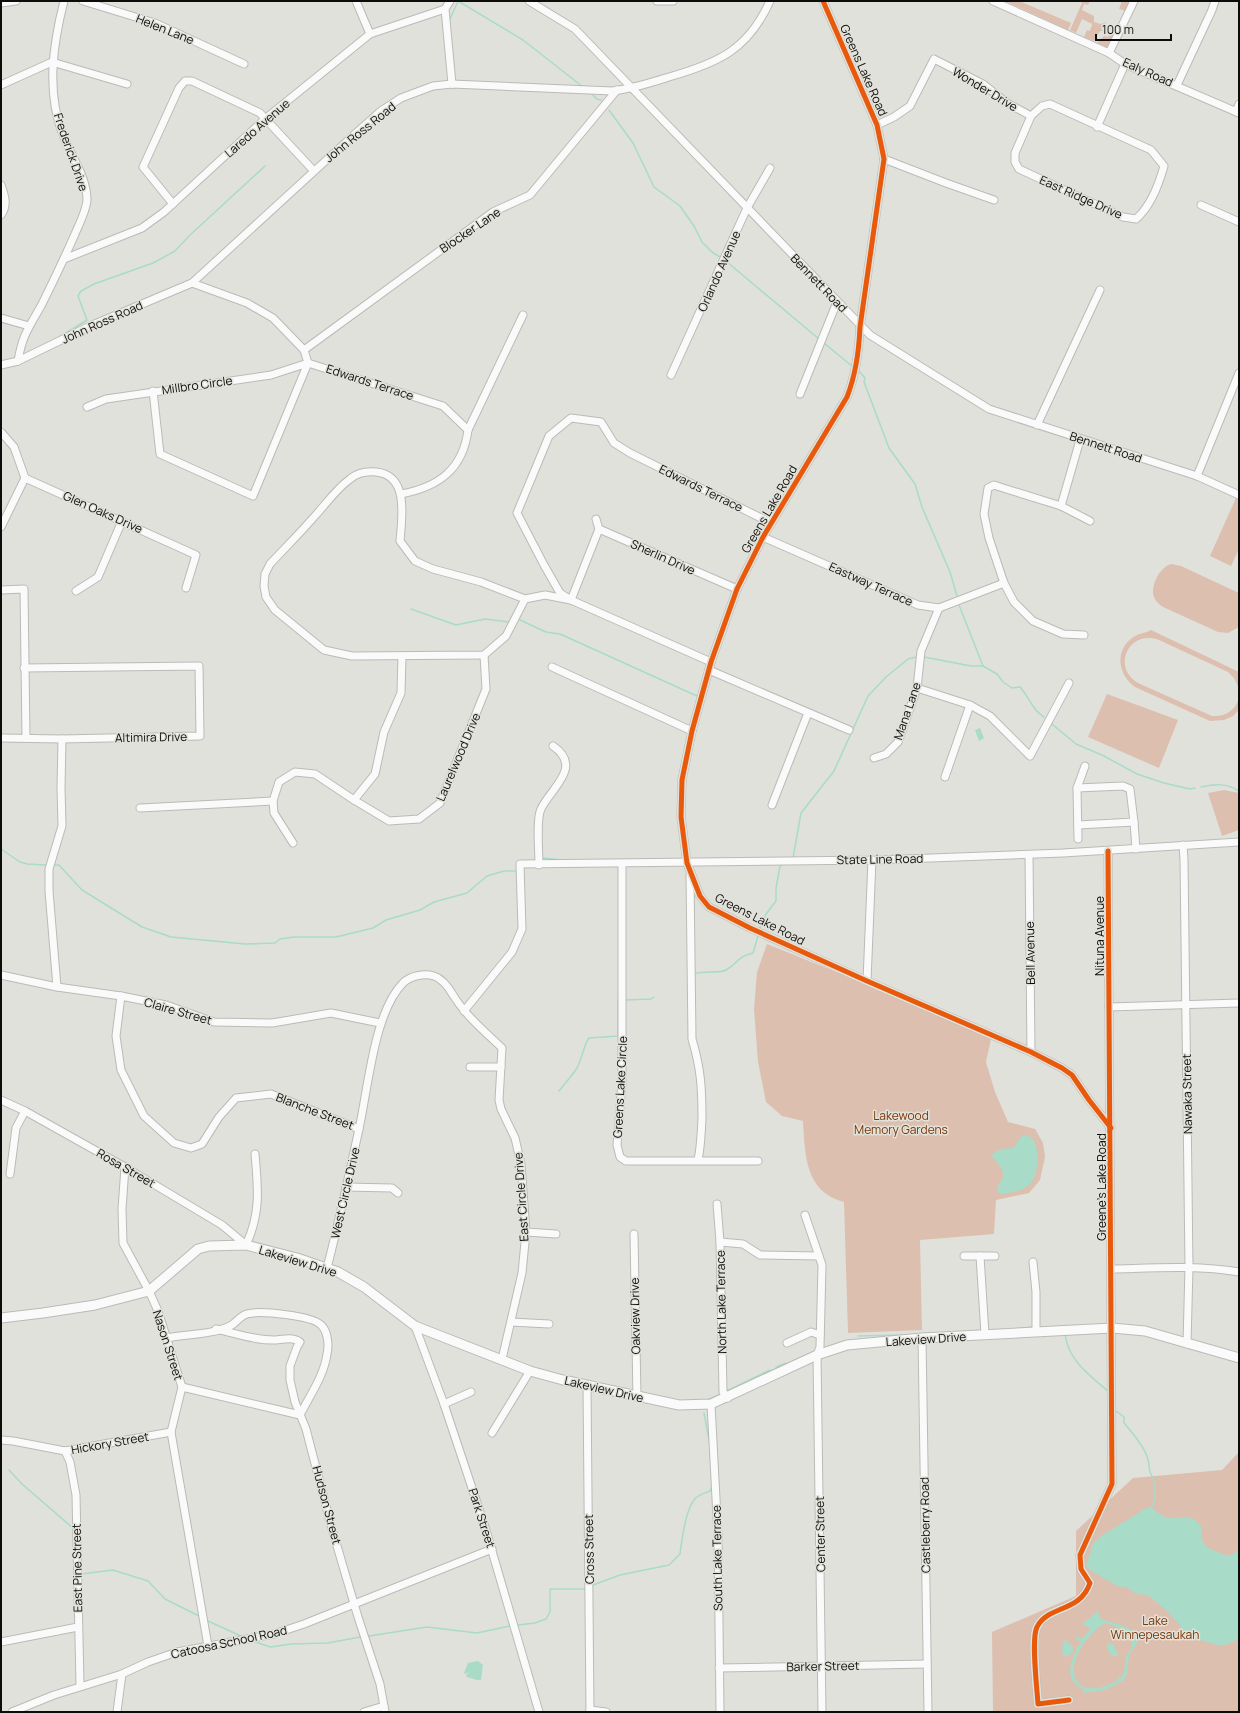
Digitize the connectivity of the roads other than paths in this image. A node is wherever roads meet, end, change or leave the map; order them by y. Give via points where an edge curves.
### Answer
1 (16, 1) edge
2 (64, 1) edge
3 (83, 1) edge
4 (356, 1) edge
5 (450, 1) edge
6 (529, 1) edge
7 (657, 1) edge
8 (673, 1) edge
9 (770, 1) edge
10 (823, 1) edge
11 (993, 1) edge
12 (1134, 1) edge
13 (1215, 1) edge
14 (1, 3) edge
15 (445, 8) junction
16 (370, 34) junction
17 (1109, 53) junction
18 (52, 62) junction
19 (244, 64) dead end
20 (1125, 64) junction
21 (127, 84) dead end
22 (452, 84) junction
23 (1, 85) edge
24 (1177, 85) junction
25 (632, 89) junction
26 (617, 90) junction
27 (1239, 104) edge
28 (1238, 112) edge
29 (1031, 116) junction
30 (265, 119) junction
31 (877, 125) junction
32 (1097, 126) junction
33 (884, 158) junction
34 (770, 168) dead end
35 (313, 170) junction
36 (1, 185) edge
37 (994, 200) dead end
38 (173, 204) junction
39 (1200, 205) dead end
40 (747, 208) junction
41 (1, 215) edge
42 (1239, 222) edge
43 (64, 259) junction
44 (192, 283) junction
45 (1100, 290) dead end
46 (837, 302) junction
47 (523, 315) dead end
48 (1, 318) edge
49 (29, 326) junction
50 (860, 327) junction
51 (304, 350) junction
52 (18, 361) junction
53 (308, 363) junction
54 (1, 365) edge
55 (1239, 373) edge
56 (671, 375) dead end
57 (152, 391) junction
58 (800, 394) dead end
59 (87, 407) dead end
60 (1037, 425) junction
61 (468, 430) junction
62 (1, 432) edge
63 (1080, 440) junction
64 (1197, 476) junction
65 (26, 478) junction
66 (401, 494) junction
67 (1239, 495) edge
68 (1061, 506) junction
69 (596, 519) dead end
70 (122, 521) junction
71 (1090, 521) dead end
72 (771, 523) junction
73 (1, 527) edge
74 (600, 529) junction
75 (763, 537) junction
76 (1004, 583) junction
77 (186, 588) dead end
78 (737, 589) junction
79 (1, 590) edge
80 (76, 591) dead end
81 (525, 600) junction
82 (571, 600) junction
83 (939, 608) junction
84 (1084, 635) dead end
85 (484, 655) junction
86 (402, 656) junction
87 (711, 662) junction
88 (552, 667) dead end
89 (24, 668) junction
90 (709, 670) junction
91 (1069, 683) dead end
92 (918, 688) junction
93 (970, 705) junction
94 (808, 713) junction
95 (849, 730) dead end
96 (692, 731) junction
97 (1, 738) edge
98 (26, 738) junction
99 (62, 739) junction
100 (553, 746) dead end
101 (874, 758) dead end
102 (1085, 766) dead end
103 (945, 777) dead end
104 (1077, 788) junction
105 (354, 800) junction
106 (273, 801) junction
107 (772, 805) dead end
108 (140, 808) dead end
109 (1134, 822) junction
110 (1078, 825) junction
111 (1078, 839) dead end
112 (293, 842) dead end
113 (1239, 842) edge
114 (1183, 845) junction
115 (1136, 848) junction
116 (1108, 851) junction
117 (1029, 855) junction
118 (872, 860) junction
119 (539, 861) junction
120 (687, 863) junction
121 (622, 864) junction
122 (690, 871) junction
123 (1, 975) edge
124 (867, 981) junction
125 (57, 987) junction
126 (121, 996) junction
127 (1239, 1003) edge
128 (1186, 1005) junction
129 (1109, 1007) junction
130 (464, 1011) junction
131 (1109, 1022) joint
132 (380, 1023) junction
133 (1030, 1052) junction
134 (470, 1067) dead end
135 (501, 1068) junction
136 (1, 1100) edge
137 (25, 1111) junction
138 (1111, 1128) junction
139 (359, 1129) junction
140 (255, 1154) dead end
141 (698, 1160) junction
142 (758, 1161) dead end
143 (125, 1167) junction
144 (10, 1174) dead end
145 (346, 1187) junction
146 (398, 1193) dead end
147 (717, 1204) dead end
148 (805, 1215) dead end
149 (526, 1232) junction
150 (556, 1234) dead end
151 (634, 1234) dead end
152 (720, 1242) junction
153 (246, 1245) junction
154 (819, 1256) junction
155 (964, 1256) dead end
156 (980, 1256) junction
157 (995, 1256) dead end
158 (1033, 1262) dead end
159 (1189, 1267) junction
160 (327, 1268) junction
161 (1112, 1269) junction
162 (1239, 1272) edge
163 (148, 1291) junction
164 (1, 1318) edge
165 (511, 1322) junction
166 (549, 1324) dead end
167 (415, 1326) junction
168 (1112, 1328) junction
169 (216, 1329) junction
170 (1036, 1331) junction
171 (985, 1334) junction
172 (820, 1335) junction
173 (167, 1338) junction
174 (922, 1338) junction
175 (787, 1343) dead end
176 (1187, 1344) junction
177 (817, 1355) junction
178 (1239, 1358) edge
179 (502, 1359) junction
180 (530, 1371) junction
181 (587, 1386) junction
182 (182, 1387) junction
183 (471, 1392) dead end
184 (637, 1397) junction
185 (728, 1398) junction
186 (444, 1404) junction
187 (711, 1404) junction
188 (300, 1415) junction
189 (171, 1432) junction
190 (492, 1433) dead end
191 (1, 1440) edge
192 (65, 1451) junction
193 (492, 1549) junction
194 (355, 1604) junction
195 (78, 1627) junction
196 (1, 1642) edge
197 (208, 1646) junction
198 (927, 1664) junction
199 (822, 1666) junction
200 (719, 1668) junction
201 (122, 1674) junction
202 (80, 1686) junction
203 (1069, 1700) dead end
204 (384, 1709) edge
205 (590, 1711) edge
206 (12, 1712) edge
207 (117, 1712) edge
208 (364, 1712) edge
209 (539, 1712) edge
210 (606, 1712) edge
211 (720, 1712) edge
212 (822, 1712) edge
213 (928, 1712) edge

1 - 14 street
2 - 18 street, Frederick Drive via 57,26
3 - 19 street, Helen Lane via 155,23
4 - 16 street
5 - 15 street
6 - 25 street, Bennett Road via 575,29
7 - 8 street
9 - 25 street, John Ross Road via 754,29 734,50 705,65
10 - 31 street, Greens Lake Road
11 - 17 street, Ealy Road
12 - 17 street
13 - 24 street
15 - 16 street, Laredo Avenue
15 - 22 street
16 - 30 street, Laredo Avenue
17 - 20 street, Ealy Road
18 - 21 street
18 - 23 street
18 - 43 street, Frederick Drive via 56,113 86,188 87,200 86,209
20 - 24 street, Ealy Road
20 - 32 street
22 - 26 street, John Ross Road
22 - 35 street, John Ross Road via 420,90 388,106
24 - 28 street, Ealy Road
25 - 26 street, John Ross Road
25 - 40 street, Bennett Road
26 - 51 street, Blocker Lane via 530,195 493,212
27 - 28 street
29 - 31 street, Wonder Drive via 1007,103 983,84 934,59 910,106
29 - 32 street, East Ridge Drive via 1042,106 1050,104
29 - 32 street, East Ridge Drive via 1015,153 1015,162 1019,169 1123,217 1136,219 1144,213 1164,166 1151,150
30 - 35 street
30 - 38 street, Laredo Avenue
30 - 38 street via 260,112 250,107 192,81 185,81 179,88 143,167
31 - 33 street, Greens Lake Road
33 - 37 street via 946,184
33 - 50 street, Greens Lake Road
34 - 40 street, Orlando Avenue
35 - 44 street, John Ross Road
36 - 41 street via 5,198
38 - 43 street, Laredo Avenue via 142,228
39 - 42 street
40 - 46 street, Bennett Road
40 - 56 street, Orlando Avenue
43 - 49 street, Frederick Drive
44 - 51 street via 263,311
44 - 52 street, John Ross Road via 90,326
45 - 60 street
46 - 50 street, Bennett Road
46 - 58 street
47 - 61 street
48 - 49 street
49 - 52 street, Frederick Drive via 24,335
50 - 60 street, Bennett Road via 889,348 989,409
50 - 72 street, Greens Lake Road via 855,372 847,397
51 - 53 street
52 - 54 street, John Ross Road
53 - 57 street, Millbro Circle via 271,375
53 - 57 street via 253,496 160,454
53 - 61 street, Edwards Terrace via 443,406
55 - 64 street
57 - 59 street, Millbro Circle via 106,399
60 - 63 street, Bennett Road
61 - 66 street via 459,462 446,475 417,491
62 - 65 street via 14,447
63 - 64 street, Bennett Road
63 - 68 street
64 - 67 street, Bennett Road
65 - 70 street, Glen Oaks Drive
65 - 73 street
66 - 81 street via 400,541 415,561 433,569 481,582
66 - 86 street via 393,479 385,474 368,472 350,478 270,564 265,574 264,586 266,597 275,610 324,650 352,656
68 - 71 street
68 - 76 street via 994,485 988,488 984,514
69 - 74 street
70 - 77 street, Glen Oaks Drive via 196,555
70 - 80 street via 98,577
72 - 75 street, Greens Lake Road
72 - 82 street, Edwards Terrace via 630,453 614,443 601,422 571,418 549,436 517,513 560,593
74 - 78 street, Sherlin Drive
74 - 82 street
75 - 78 street, Greens Lake Road
75 - 83 street, Eastway Terrace via 918,605
76 - 83 street, Eastway Terrace
76 - 84 street via 1014,602 1033,621 1063,634
78 - 87 street, Greens Lake Road
79 - 89 street via 24,589
81 - 82 street via 545,596
81 - 85 street via 506,636
82 - 87 street
83 - 92 street, Mana Lane via 921,651
85 - 86 street
85 - 105 street, Laurelwood Drive via 486,689 440,803 419,819 389,820
86 - 105 street via 401,693 384,732 375,774
87 - 90 street, Greens Lake Road
88 - 96 street
89 - 98 street
89 - 99 street, Altimira Drive via 199,666 200,736
90 - 94 street
90 - 96 street, Greens Lake Road
91 - 93 street via 1030,756 990,716
92 - 93 street
92 - 101 street, Mana Lane via 898,742 886,754
93 - 103 street
94 - 95 street
94 - 107 street
96 - 120 street, Greens Lake Road via 682,780 681,817
97 - 98 street, Altimira Drive
98 - 99 street, Altimira Drive
99 - 125 street via 62,826 49,869
100 - 119 street via 561,752 565,764 562,778 541,809
102 - 104 street
104 - 109 street via 1122,786 1130,789
104 - 110 street
105 - 106 street, Laurelwood Drive via 315,774 295,772 279,782
106 - 108 street
106 - 112 street via 274,813
109 - 110 street
109 - 115 street
110 - 111 street
113 - 114 street, State Line Road
114 - 115 street, State Line Road
114 - 128 street, Nawaka Street
115 - 116 street, State Line Road
116 - 117 street, State Line Road
116 - 129 street, Nituna Avenue
117 - 118 street, State Line Road
117 - 133 street, Bell Avenue
118 - 120 street, State Line Road
118 - 124 street
119 - 121 street, State Line Road
119 - 130 street, State Line Road via 520,864 522,929 512,952
120 - 121 street, State Line Road
120 - 122 street, Greens Lake Road
121 - 141 street, Greens Lake Circle via 622,1083 617,1145 620,1157 626,1162
122 - 124 street, Greens Lake Road via 700,896 709,907
122 - 141 street via 692,1039 702,1085 701,1147
123 - 125 street, Claire Street
124 - 133 street, Greens Lake Road
125 - 126 street, Claire Street
126 - 132 street, Claire Street via 166,1006 214,1022 272,1023 331,1014
126 - 139 street, Blanche Street via 116,1036 121,1070 144,1116 174,1143 191,1148 202,1144 236,1098 271,1094
127 - 128 street
128 - 129 street
128 - 159 street, Nawaka Street
129 - 131 street, Nituna Avenue
130 - 132 street, East Circle Drive via 446,984 435,976 418,976 409,978 398,989
130 - 135 street, East Circle Drive via 502,1048
131 - 138 street, Greene's Lake Road
132 - 139 street, West Circle Drive
133 - 138 street, Greens Lake Road via 1072,1075
134 - 135 street
135 - 149 street, East Circle Drive via 499,1100 516,1138 521,1164
136 - 137 street, Rosa Street
137 - 143 street, Rosa Street
137 - 144 street via 16,1128
138 - 161 street, Greene's Lake Road
139 - 145 street, West Circle Drive
140 - 153 street via 258,1207 252,1233
141 - 142 street, Greens Lake Circle
143 - 153 street, Rosa Street via 222,1225
143 - 163 street, Nason Street via 123,1243
145 - 146 street via 392,1188
145 - 160 street, West Circle Drive
147 - 152 street, North Lake Terrace
148 - 154 street, Center Street
149 - 150 street
149 - 165 street, East Circle Drive via 522,1273
151 - 184 street, Oakview Drive
152 - 154 street via 743,1244 760,1255
152 - 185 street, North Lake Terrace via 723,1392
153 - 160 main road, Lakeview Drive
153 - 163 main road, Lakeview Drive via 209,1246 198,1249
154 - 172 street, Center Street via 822,1265
155 - 156 street
156 - 157 street
156 - 171 street
158 - 170 street
159 - 161 street
159 - 162 street
159 - 176 street, Nawaka Street
160 - 167 main road, Lakeview Drive via 364,1287
161 - 168 street, Greene's Lake Road
163 - 164 main road, Lakeview Drive via 95,1304
163 - 173 street, Nason Street
165 - 166 street
165 - 179 street, East Circle Drive
167 - 179 main road, Lakeview Drive
167 - 186 street, Park Street
168 - 170 main road, Lakeview Drive
168 - 176 main road, Lakeview Drive via 1145,1331
168 - 203 street, Greene's Lake Road via 1112,1484 1080,1555 1081,1569 1090,1583 1087,1592 1078,1601 1044,1617 1037,1627 1035,1640 1038,1704
169 - 173 street
169 - 188 street, Hudson Street via 274,1340 296,1339 300,1342 290,1366 294,1402
169 - 188 street via 230,1326 246,1314 264,1312 314,1320 322,1325 328,1339 324,1370
170 - 171 main road, Lakeview Drive
171 - 174 main road, Lakeview Drive
172 - 175 street via 811,1332
172 - 177 street, Center Street
173 - 182 street, Nason Street
174 - 177 main road, Lakeview Drive via 847,1345
174 - 198 street, Castleberry Road
176 - 178 main road, Lakeview Drive
177 - 185 main road, Lakeview Drive
177 - 199 street, Center Street
179 - 180 main road, Lakeview Drive
180 - 181 main road, Lakeview Drive
180 - 190 street
181 - 184 main road, Lakeview Drive
181 - 205 street, Cross Street
182 - 188 street
182 - 189 street, Nason Street
183 - 186 street
184 - 187 main road, Lakeview Drive via 679,1405
185 - 187 main road, Lakeview Drive
186 - 193 street, Park Street
187 - 200 street, South Lake Terrace via 718,1536
188 - 194 street, Hudson Street
189 - 192 street, Hickory Street
189 - 197 street, Nason Street
191 - 192 street, Hickory Street
192 - 195 street, East Pine Street via 70,1462 76,1495
193 - 194 street, Catoosa School Road
193 - 209 street, Park Street
194 - 197 street, Catoosa School Road via 274,1634
194 - 204 street, Hudson Street via 380,1684
195 - 196 street
195 - 202 street, East Pine Street
197 - 201 street, Catoosa School Road via 177,1652
198 - 199 street, Barker Street
198 - 213 street, Castleberry Road
199 - 200 street, Barker Street
199 - 212 street, Center Street
200 - 211 street, South Lake Terrace
201 - 202 street, Catoosa School Road
201 - 207 street
202 - 206 street, Catoosa School Road
204 - 208 street
205 - 210 street

